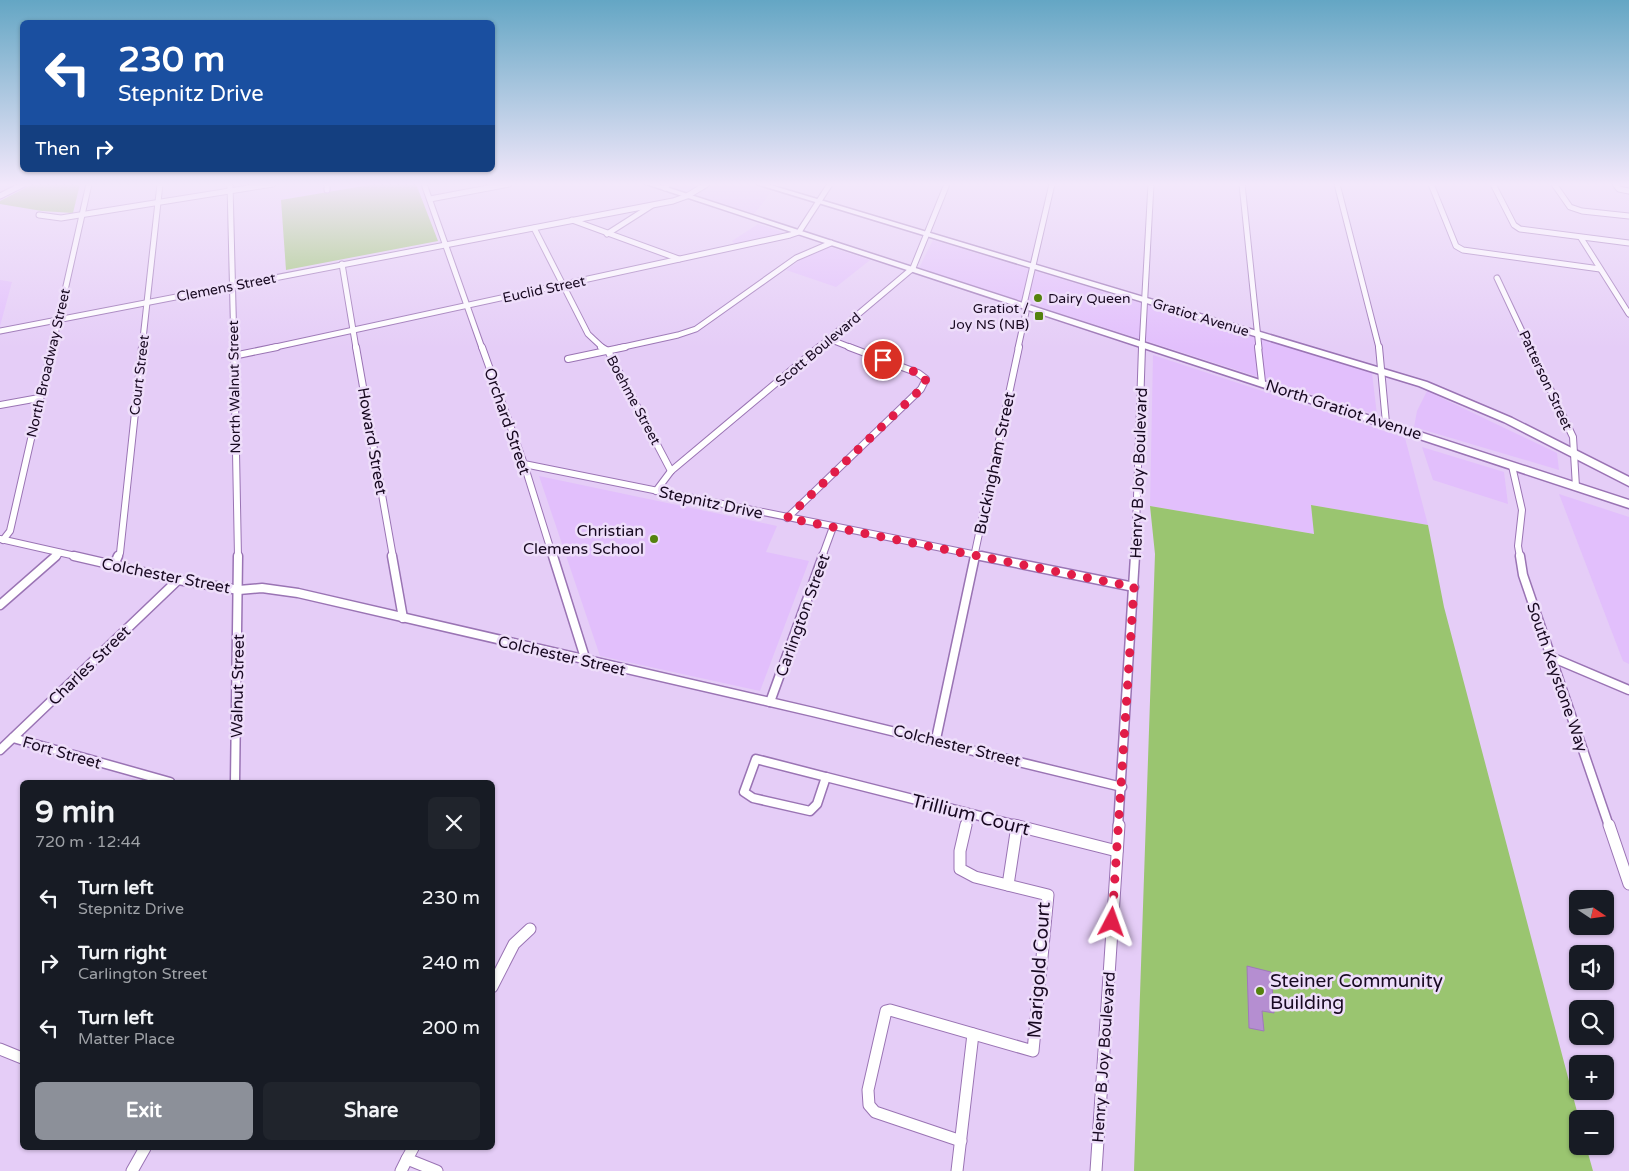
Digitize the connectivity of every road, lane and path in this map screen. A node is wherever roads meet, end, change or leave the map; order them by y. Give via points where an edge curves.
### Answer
1 (1581, 238) edge
2 (76, 239) edge
3 (154, 239) edge
4 (231, 239) edge
5 (443, 239) edge
6 (475, 239) edge
7 (539, 239) edge
8 (620, 239) edge
9 (771, 239) edge
10 (818, 239) edge
11 (925, 239) edge
12 (939, 239) edge
13 (1039, 239) edge
14 (1148, 239) edge
15 (1248, 239) edge
16 (1351, 239) edge
17 (1453, 239) edge
18 (1587, 239) edge
19 (831, 243) junction
20 (1629, 243) edge
21 (445, 244) junction
22 (680, 260) junction
23 (342, 264) junction
24 (1032, 266) junction
25 (913, 268) junction
26 (1600, 268) junction
27 (1497, 278) dead end
28 (563, 285) junction
29 (232, 286) junction
30 (1144, 300) junction
31 (148, 302) junction
32 (1024, 304) junction
33 (468, 306) junction
34 (1629, 314) edge
35 (59, 319) junction
36 (354, 330) junction
37 (0, 331) edge
38 (1258, 334) junction
39 (829, 339) junction
40 (1142, 343) junction
41 (608, 351) junction
42 (233, 356) junction
43 (568, 359) dead end
44 (1381, 371) junction
45 (1262, 382) junction
46 (39, 398) junction
47 (0, 405) edge
48 (1386, 422) junction
49 (1575, 455) junction
50 (524, 464) junction
51 (1512, 466) junction
52 (671, 471) junction
53 (1629, 482) edge
54 (1576, 487) junction
55 (656, 491) junction
56 (1629, 504) edge
57 (787, 518) junction
58 (833, 527) junction
59 (2, 539) edge
60 (60, 553) junction
61 (974, 556) junction
62 (114, 565) junction
63 (178, 580) junction
64 (1134, 587) junction
65 (239, 590) junction
66 (0, 605) edge
67 (403, 618) junction
68 (1551, 657) junction
69 (586, 661) junction
70 (1629, 690) edge
71 (770, 702) junction
72 (12, 738) junction
73 (936, 739) junction
74 (0, 750) edge
75 (826, 776) junction
76 (163, 780) edge
77 (235, 780) edge
78 (1122, 786) junction
79 (968, 814) junction
80 (1017, 826) junction
81 (1117, 851) junction
82 (1629, 884) edge
83 (1008, 885) junction
84 (530, 929) dead end
85 (495, 981) edge
86 (973, 1034) junction
87 (0, 1049) edge
88 (20, 1057) edge
89 (961, 1141) junction
90 (144, 1150) edge
91 (412, 1150) edge
92 (407, 1159) junction
93 (132, 1171) edge
94 (401, 1171) edge
95 (437, 1171) edge
96 (957, 1171) edge
97 (1096, 1171) edge

1 - 26 street
2 - 35 street, North Broadway Street
3 - 31 street, Court Street
4 - 29 street, North Walnut Street
5 - 21 street, Orchard Street
6 - 21 street, Clemens Street
7 - 28 street, Boehme Street
8 - 22 street
9 - 22 street, Euclid Street
10 - 19 main road, North Gratiot Avenue
11 - 25 street, Scott Boulevard
12 - 24 main road, Gratiot Avenue
13 - 24 street, Buckingham Street
14 - 30 street, Henry B Joy Boulevard
15 - 38 street
16 - 44 street via 1378,344
17 - 26 street via 1460,249 1477,253
18 - 20 street
19 - 25 main road, North Gratiot Avenue
19 - 41 street via 796,258 696,329
21 - 23 street, Clemens Street
21 - 33 street, Orchard Street
22 - 28 street, Euclid Street
23 - 29 street, Clemens Street
23 - 36 street, Howard Street
24 - 30 main road, Gratiot Avenue
24 - 32 street, Buckingham Street
25 - 32 main road, North Gratiot Avenue
25 - 39 street, Scott Boulevard
26 - 34 street
27 - 49 street, Patterson Street via 1573,438
28 - 33 street, Euclid Street
28 - 41 street, Boehme Street via 588,334
29 - 31 street, Clemens Street
29 - 42 street, North Walnut Street
30 - 38 main road, Gratiot Avenue
30 - 40 street, Henry B Joy Boulevard
31 - 35 street, Clemens Street
31 - 62 street, Court Street via 120,553
32 - 40 main road, North Gratiot Avenue
32 - 61 street, Buckingham Street via 1026,312
33 - 36 street, Euclid Street
33 - 50 street, Orchard Street
35 - 37 street, Clemens Street
35 - 46 street, North Broadway Street
36 - 42 street, Euclid Street
36 - 67 street, Howard Street
38 - 44 main road, Gratiot Avenue
38 - 45 street
39 - 52 street, Scott Boulevard
39 - 57 street via 926,379 921,389
40 - 45 main road, North Gratiot Avenue
40 - 64 street, Henry B Joy Boulevard
41 - 43 street
41 - 52 street, Boehme Street
42 - 65 street, North Walnut Street
44 - 48 street
44 - 49 main road, Gratiot Avenue via 1446,393 1508,420
45 - 48 main road, North Gratiot Avenue
46 - 47 street
46 - 59 street, North Broadway Street via 10,531
48 - 51 main road, North Gratiot Avenue
49 - 53 main road, Gratiot Avenue
49 - 54 street, Patterson Street
50 - 55 street, Stepnitz Drive
50 - 69 street, Orchard Street
51 - 54 main road, North Gratiot Avenue
51 - 68 street, South Keystone Way via 1522,510 1519,559
52 - 55 street, Scott Boulevard
54 - 56 main road, North Gratiot Avenue
55 - 57 street, Stepnitz Drive
57 - 58 street, Stepnitz Drive
58 - 61 street, Stepnitz Drive
58 - 71 street, Carlington Street
59 - 60 street, Colchester Street
60 - 62 street, Colchester Street
60 - 66 street
61 - 64 street, Stepnitz Drive
61 - 73 street, Buckingham Street
62 - 63 street, Colchester Street
63 - 65 street, Colchester Street
63 - 72 street, Charles Street
64 - 78 street, Henry B Joy Boulevard
65 - 67 street, Colchester Street via 262,588 298,593
65 - 77 street, Walnut Street
67 - 69 street, Colchester Street
68 - 70 street
68 - 82 street, South Keystone Way
69 - 71 street, Colchester Street
71 - 73 street, Colchester Street
72 - 74 street, Charles Street
72 - 76 street, Fort Street
73 - 78 street, Colchester Street
75 - 75 street, Trillium Court via 756,758 744,792 753,798 810,811 817,804
75 - 79 street, Trillium Court
78 - 81 street, Henry B Joy Boulevard
79 - 80 street, Trillium Court
79 - 83 street, Marigold Court via 960,851 960,869 975,877
80 - 81 street, Trillium Court
80 - 83 street
81 - 97 street, Henry B Joy Boulevard
83 - 86 street, Marigold Court via 1048,895 1032,1051
84 - 85 street via 514,944
86 - 89 street
86 - 89 street, Marigold Court via 886,1011 868,1090 869,1105 875,1112
87 - 88 street
89 - 96 street
90 - 93 street
91 - 92 street
92 - 94 street
92 - 95 street

